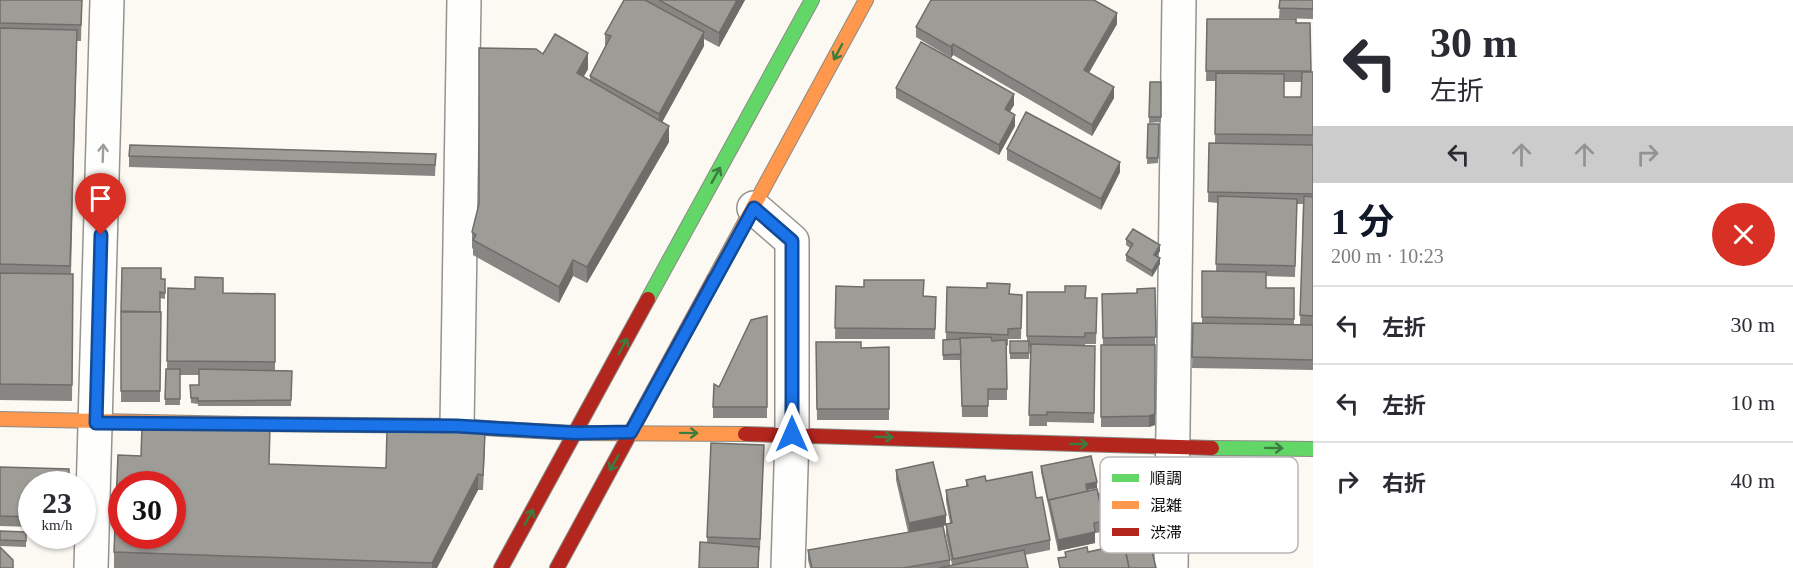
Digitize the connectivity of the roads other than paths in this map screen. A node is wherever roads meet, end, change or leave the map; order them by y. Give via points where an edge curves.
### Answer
1 (107, 0) edge
2 (464, 0) edge
3 (812, 0) edge
4 (866, 0) edge
5 (1179, 0) edge
6 (754, 208) junction
7 (0, 419) edge
8 (96, 423) junction
9 (457, 426) junction
10 (631, 432) junction
11 (575, 433) junction
12 (792, 434) junction
13 (1173, 447) junction
14 (1313, 449) edge
15 (1173, 457) edge
16 (1171, 553) edge
17 (91, 568) edge
18 (501, 568) edge
19 (557, 568) edge
20 (788, 568) edge
21 (1171, 568) edge

8 -> 1 street
2 - 9 street
11 -> 3 street
4 -> 6 street
5 - 13 street
6 - 10 street
6 - 12 street via 792,241
7 - 8 street
8 - 9 street
8 - 17 street
9 - 11 street
10 - 11 street
10 -> 12 street
10 -> 19 street
18 -> 11 street
12 -> 13 street
12 - 20 street
13 -> 14 street
13 - 15 street
16 - 21 street

